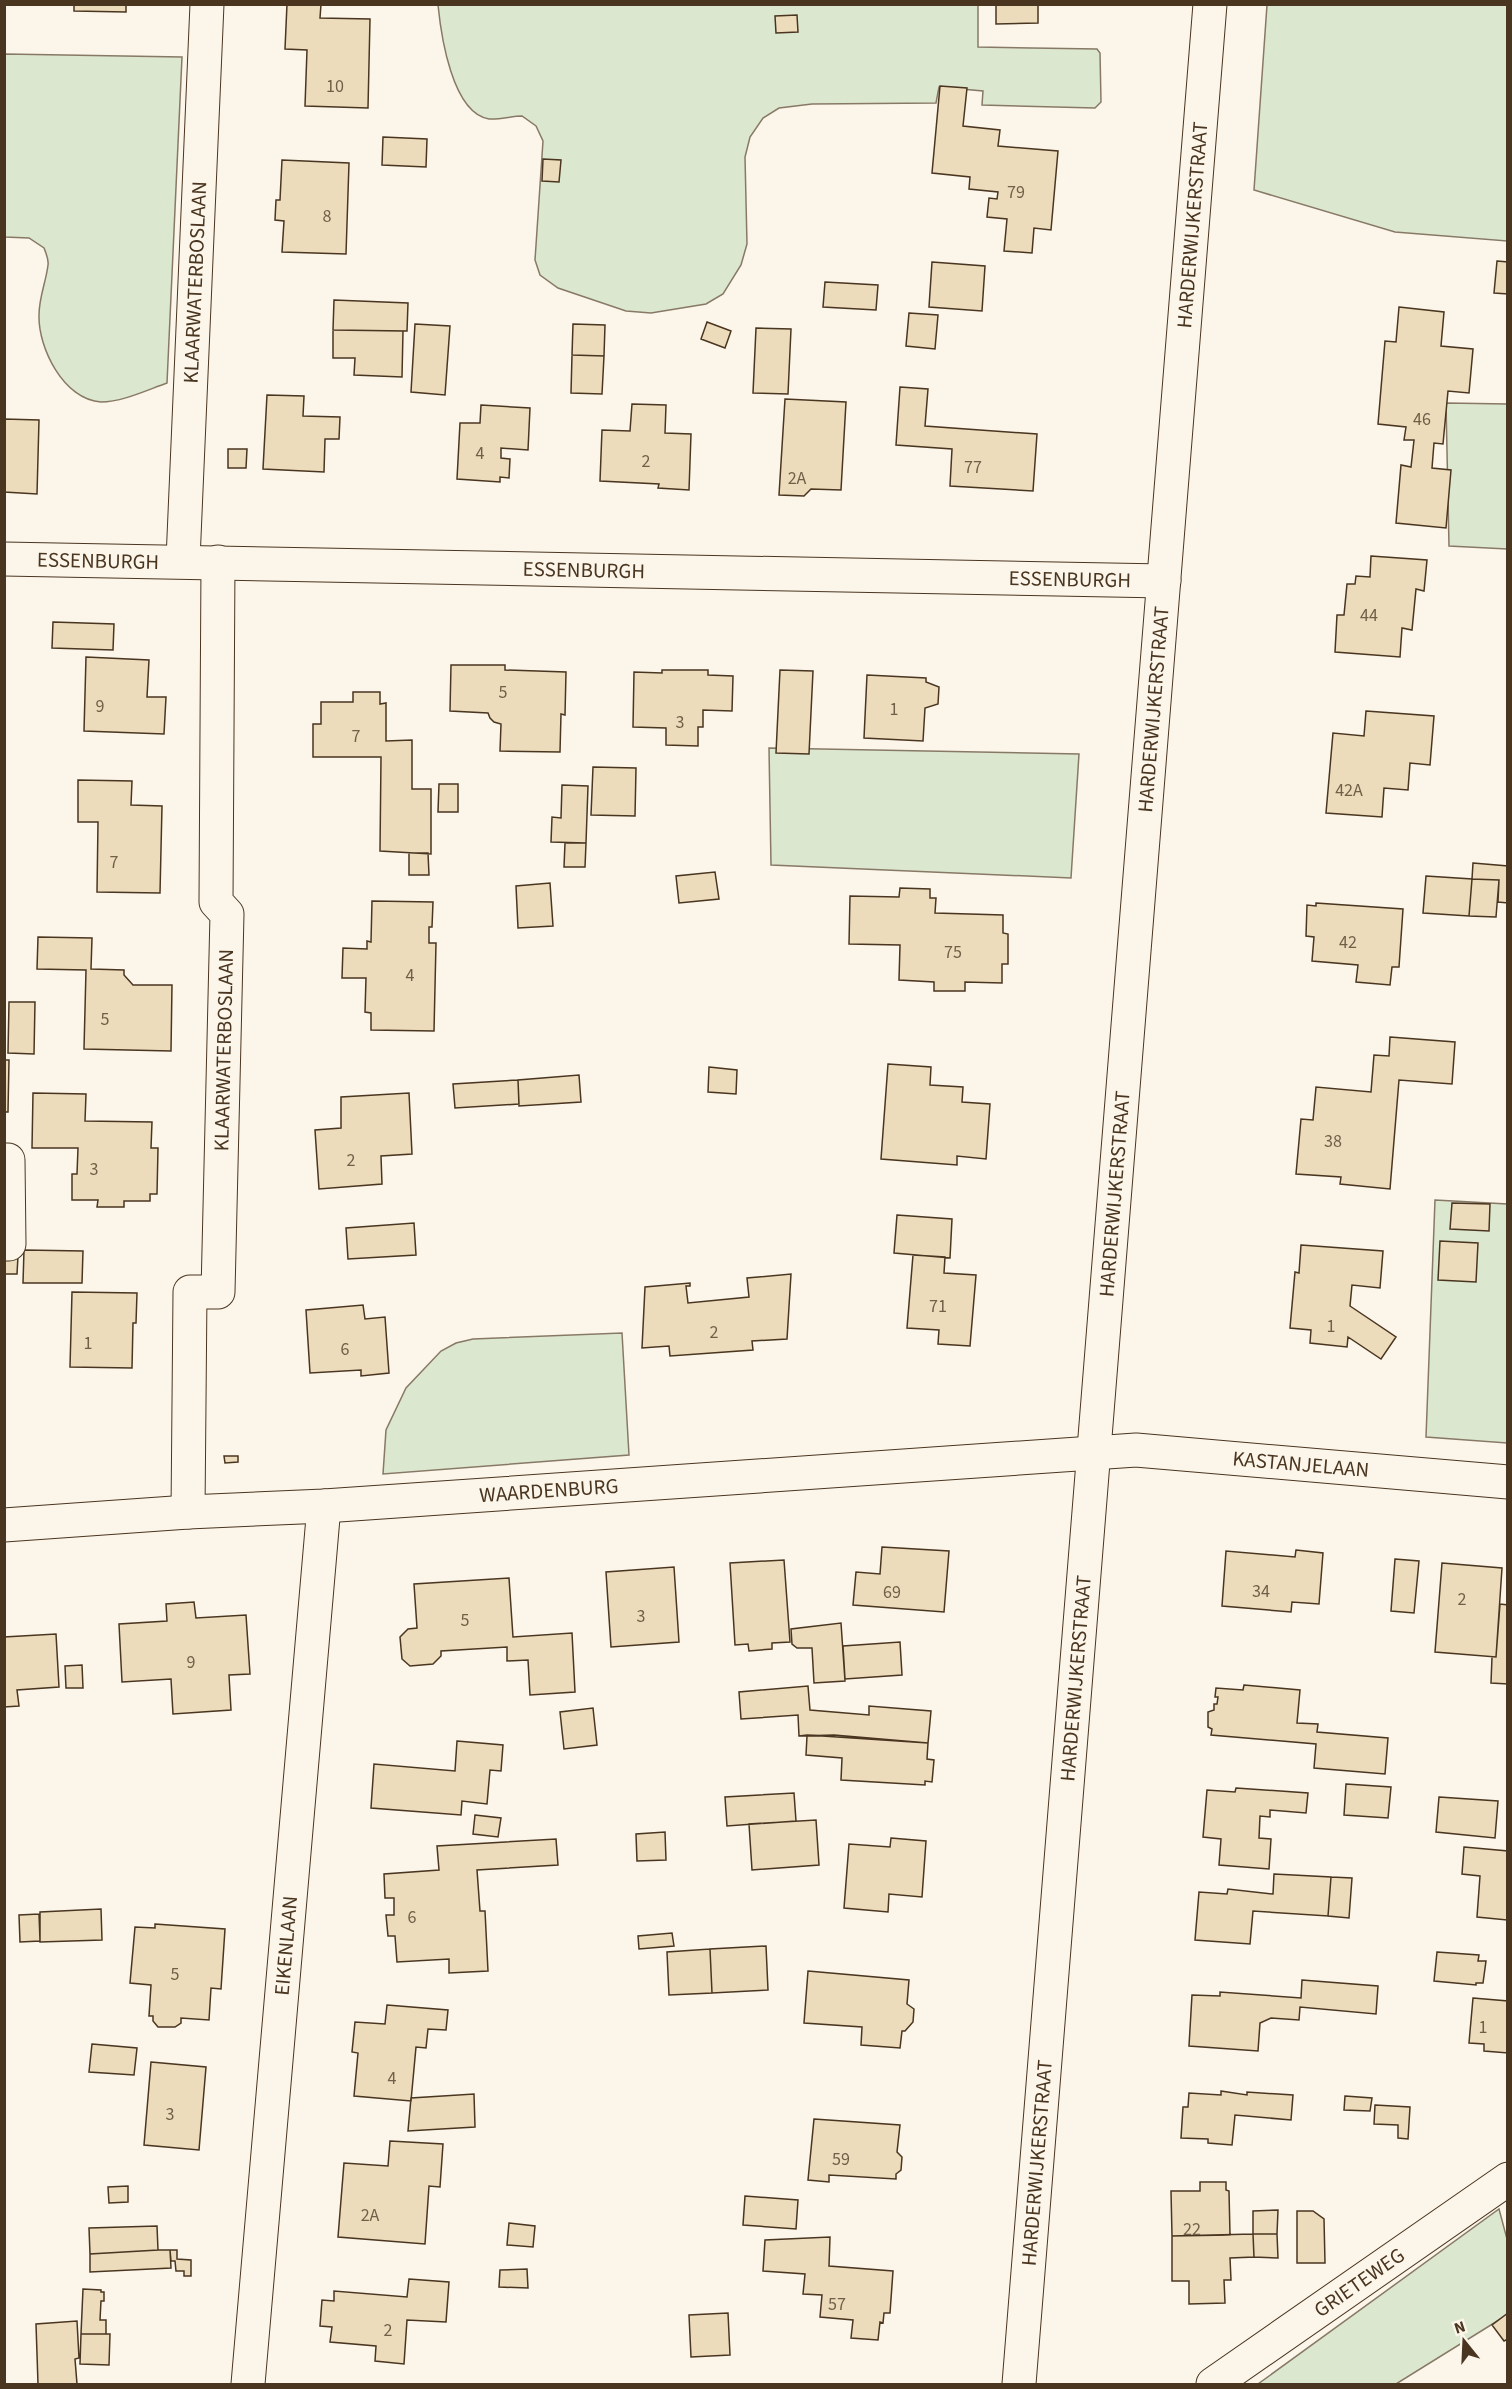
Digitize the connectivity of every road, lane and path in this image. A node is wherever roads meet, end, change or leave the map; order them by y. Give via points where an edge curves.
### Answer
1 (207, 4) edge
2 (1210, 4) edge
3 (4, 559) edge
4 (183, 561) junction
5 (218, 562) junction
6 (1164, 581) junction
7 (4, 1160) edge
8 (4, 1244) edge
9 (1094, 1453) junction
10 (1508, 1482) edge
11 (324, 1506) junction
12 (188, 1512) junction
13 (4, 1526) edge
14 (1508, 2179) edge
15 (248, 2385) edge
16 (1019, 2385) edge
17 (1213, 2385) edge

1 - 4 street, KLAARWATERBOSLAAN
2 - 6 street, HARDERWIJKERSTRAAT
3 - 4 street, ESSENBURGH
4 - 5 street, ESSENBURGH
5 - 6 street, ESSENBURGH
5 - 12 street, KLAARWATERBOSLAAN via 216,902 227,914 218,1292 190,1292
6 - 9 street, HARDERWIJKERSTRAAT
7 - 8 street via 8,1160 9,1244
9 - 10 street, KASTANJELAAN via 1136,1450
9 - 11 street, WAARDENBURG
9 - 16 street, HARDERWIJKERSTRAAT
11 - 12 street, WAARDENBURG
11 - 15 street, EIKENLAAN
12 - 13 street, WAARDENBURG
14 - 17 street, GRIETEWEG

